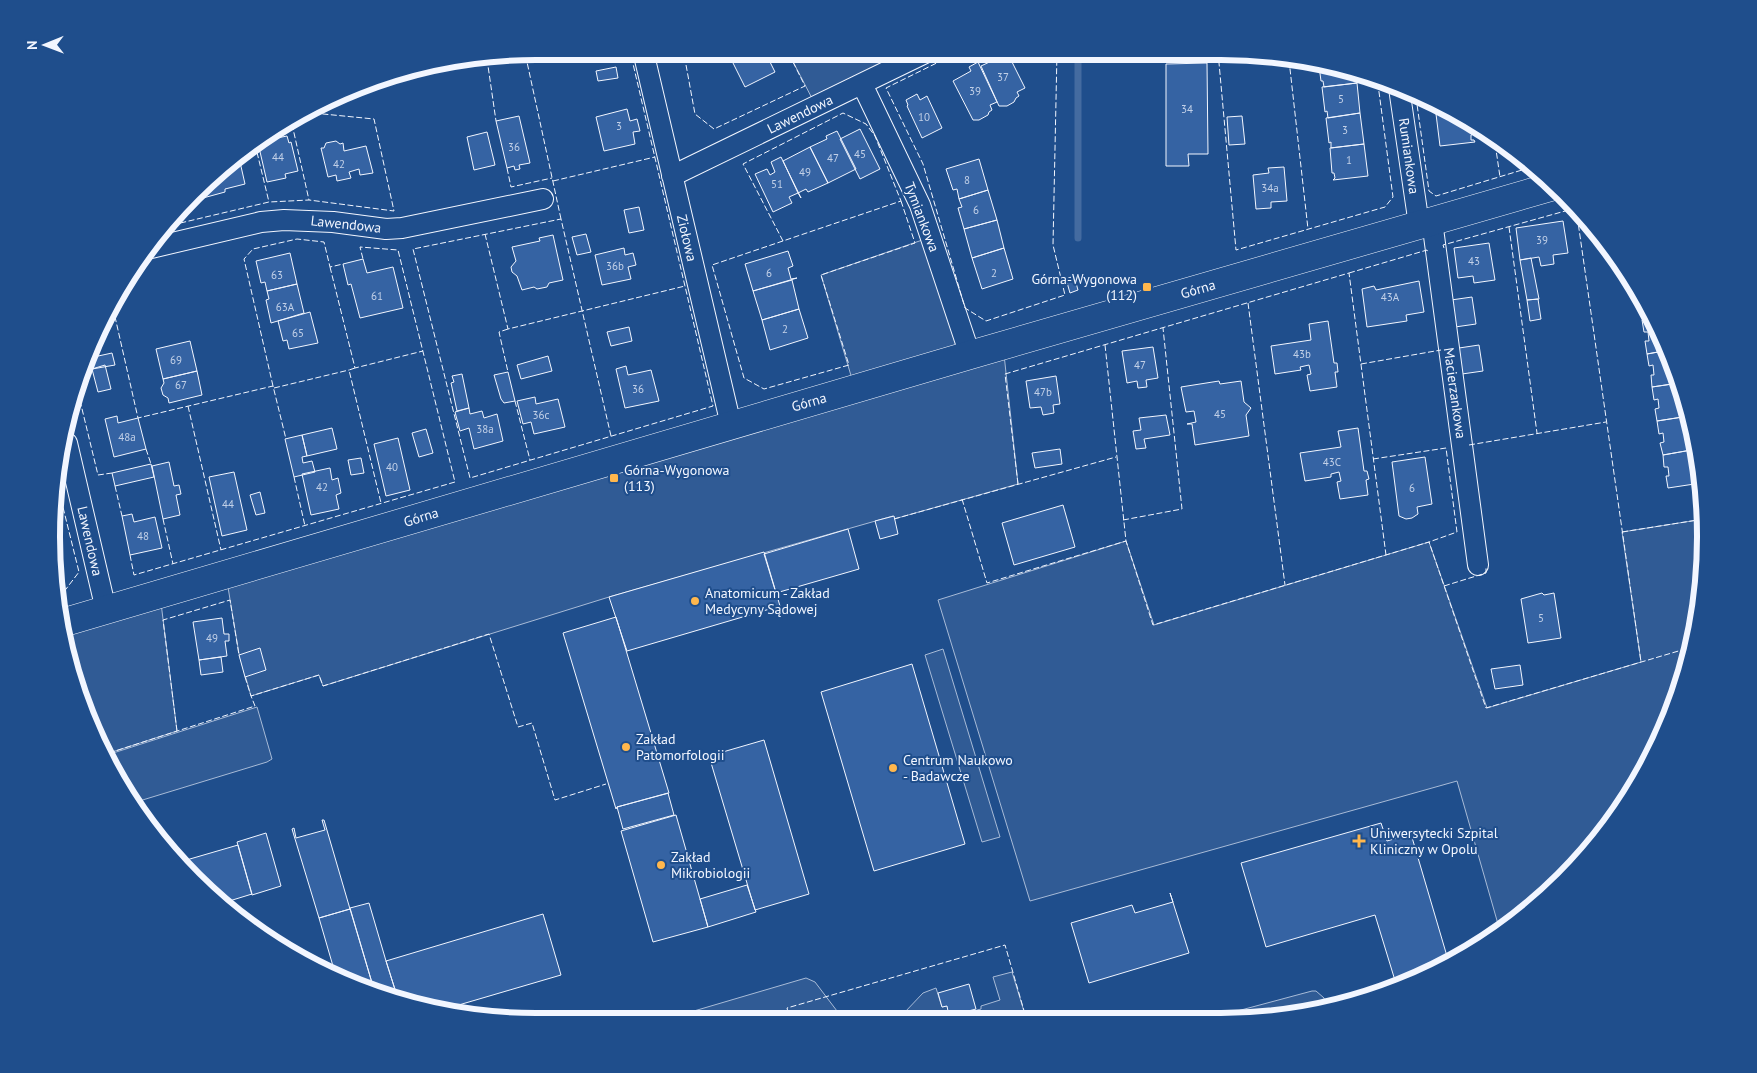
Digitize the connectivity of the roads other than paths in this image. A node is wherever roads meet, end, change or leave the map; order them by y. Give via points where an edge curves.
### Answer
1 (649, 60) edge
2 (911, 60) edge
3 (862, 84) junction
4 (1399, 95) edge
5 (672, 176) junction
6 (1545, 188) edge
7 (543, 199) dead end
8 (1425, 223) junction
9 (158, 246) edge
10 (970, 355) junction
11 (731, 425) junction
12 (68, 448) edge
13 (1478, 566) dead end
14 (106, 610) junction
15 (68, 621) edge

1 - 5 street, Ziołowa
2 - 3 street, Lawendowa
3 - 5 street, Lawendowa
3 - 10 street, Tymiankowa via 920,204
4 - 8 street, Rumiankowa
5 - 11 street, Ziołowa
6 - 8 street, Górna
7 - 9 street, Lawendowa via 402,228 306,220 260,222
8 - 10 street, Górna
8 - 13 street, Macierzankowa
10 - 11 street, Górna
11 - 14 street, Górna
12 - 14 street, Lawendowa
14 - 15 street, Górna

